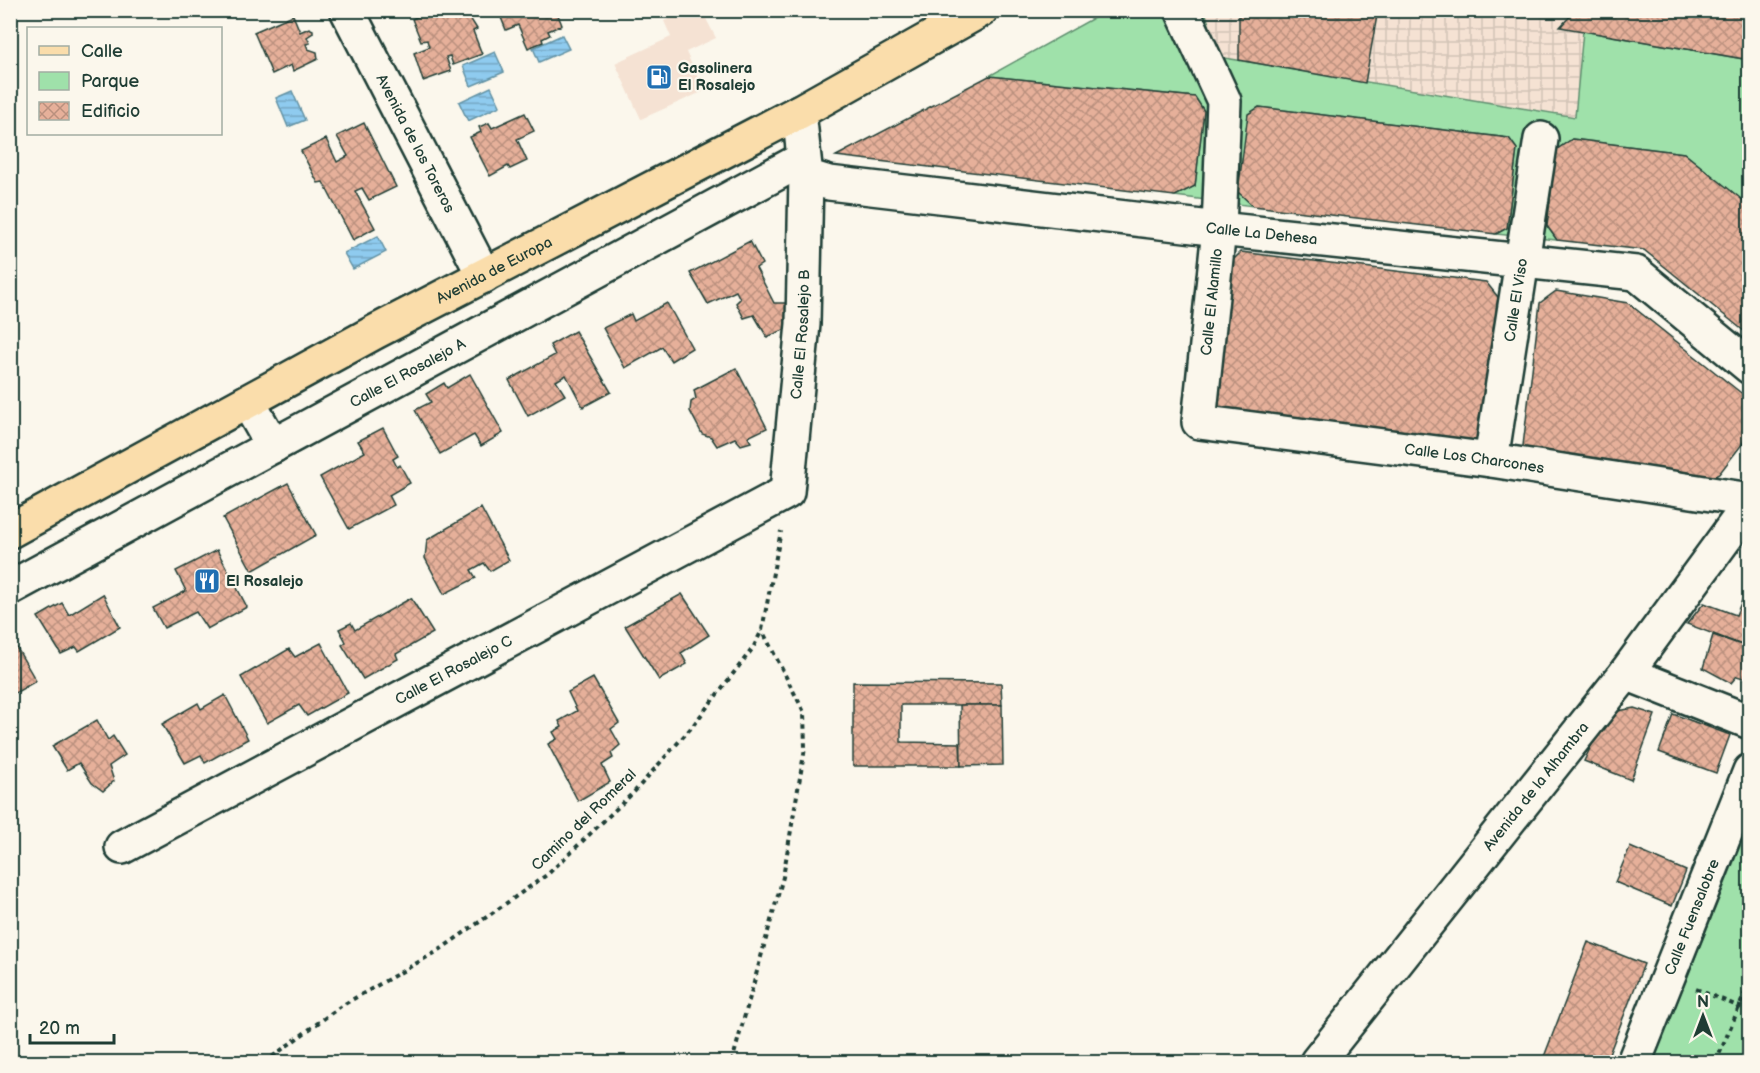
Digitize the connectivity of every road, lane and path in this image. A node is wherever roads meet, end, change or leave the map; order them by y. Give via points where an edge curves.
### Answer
1 (347, 10) edge
2 (981, 10) edge
3 (1182, 10) edge
4 (799, 112) junction
5 (1541, 139) dead end
6 (805, 168) junction
7 (1219, 229) junction
8 (1523, 262) junction
9 (484, 276) junction
10 (1749, 367) edge
11 (248, 402) junction
12 (1199, 422) joint
13 (273, 446) junction
14 (1491, 460) junction
15 (787, 492) junction
16 (1749, 502) edge
17 (10, 531) edge
18 (10, 588) edge
19 (762, 630) junction
20 (1626, 673) junction
21 (1749, 722) edge
22 (1749, 771) edge
23 (122, 847) dead end
24 (1668, 976) junction
25 (1749, 981) edge
26 (1739, 1007) junction
27 (1749, 1011) edge
28 (265, 1062) edge
29 (732, 1062) edge
30 (1317, 1062) edge
31 (1634, 1062) edge
32 (1716, 1062) edge

1 - 9 street, Avenida de los Toreros
2 - 4 main road, Avenida de Europa
3 - 7 street, Calle El Alamillo via 1224,101
4 - 6 street
4 - 9 main road, Avenida de Europa
5 - 8 street, Calle El Viso
6 - 7 street, Calle La Dehesa via 829,183
6 - 13 street, Calle El Rosalejo A
6 - 15 street, Calle El Rosalejo B via 803,324
7 - 8 street, Calle La Dehesa
7 - 12 street, Calle El Alamillo
8 - 10 street, Calle La Dehesa via 1636,273
8 - 14 street, Calle El Viso
9 - 11 main road, Avenida de Europa
11 - 13 street
11 - 17 main road, Avenida de Europa
12 - 14 street, Calle Los Charcones
13 - 18 street, Calle El Rosalejo A
14 - 16 street, Calle Los Charcones
15 - 19 path, Camino del Romeral
15 - 23 street, Calle El Rosalejo C
16 - 20 street, Avenida de la Alhambra
19 - 28 path, Camino del Romeral via 753,648 691,728 635,791 548,874 438,951 341,1006
19 - 29 path via 804,712 805,748 783,877
20 - 21 street
20 - 30 street, Avenida de la Alhambra
22 - 24 street, Calle Fuensalobre
24 - 26 path
24 - 31 street, Calle Fuensalobre
25 - 26 path
26 - 27 path
26 - 32 path

